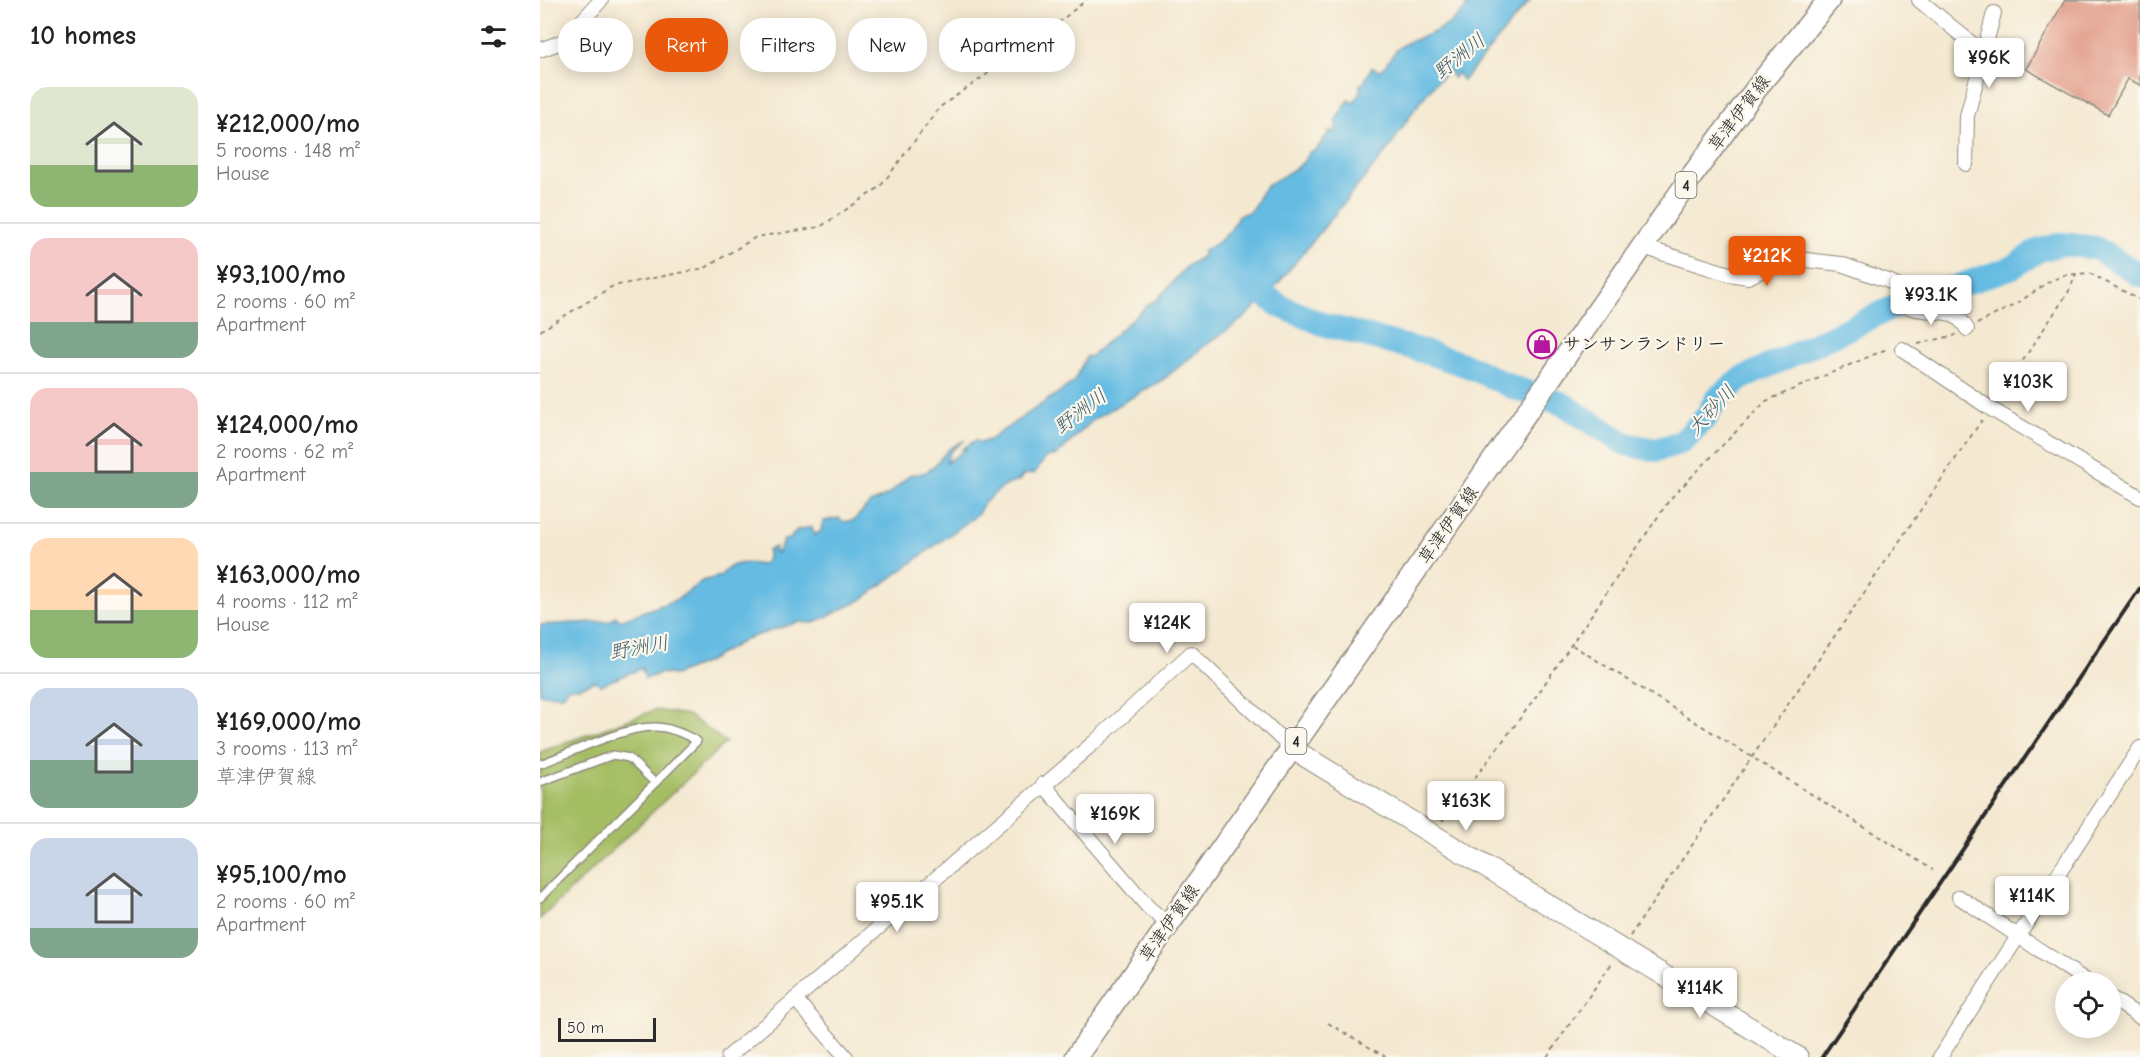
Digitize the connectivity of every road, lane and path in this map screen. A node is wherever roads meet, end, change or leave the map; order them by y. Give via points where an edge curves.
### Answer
1 (601, 0) edge
2 (1086, 0) edge
3 (1829, 0) edge
4 (1919, 0) edge
5 (1994, 13) dead end
6 (540, 50) edge
7 (1982, 52) junction
8 (1966, 164) dead end
9 (1643, 247) junction
10 (2076, 274) junction
11 (2140, 300) edge
12 (1967, 329) junction
13 (540, 331) edge
14 (1902, 349) junction
15 (1990, 409) junction
16 (2140, 497) edge
17 (1572, 645) junction
18 (1291, 748) junction
19 (2140, 748) edge
20 (1752, 757) junction
21 (540, 764) edge
22 (540, 782) edge
23 (655, 783) junction
24 (1043, 784) junction
25 (1432, 834) junction
26 (1933, 870) dead end
27 (1959, 897) dead end
28 (540, 898) edge
29 (1168, 924) junction
30 (2018, 936) junction
31 (1621, 949) junction
32 (2073, 972) edge
33 (795, 999) junction
34 (2121, 1004) edge
35 (2140, 1017) edge
36 (1328, 1023) dead end
37 (728, 1057) edge
38 (846, 1057) edge
39 (1076, 1057) edge
40 (1386, 1057) edge
41 (1548, 1057) edge
42 (1798, 1057) edge
43 (1940, 1057) edge

1 - 6 street via 564,41
2 - 13 path via 940,107 880,187 820,227 756,237 705,268 613,286
3 - 9 main road, 草津伊賀線 / 4 via 1762,81
4 - 7 street
5 - 7 street
7 - 8 street via 1967,116
9 - 12 street via 1748,277 1790,258 1841,264 1892,282 1906,303 1953,314 1962,319
9 - 18 main road, 草津伊賀線 / 4
10 - 11 path via 2089,273
10 - 12 path via 2050,281
10 - 15 path via 2069,291
12 - 14 path
14 - 15 street
14 - 17 path via 1889,348 1766,401 1670,499
15 - 16 street
15 - 20 path
17 - 20 path
17 - 25 path
18 - 24 street via 1191,653
18 - 25 street
18 - 29 main road, 草津伊賀線 / 4
19 - 30 street
20 - 26 path
20 - 31 path
21 - 23 lane via 636,729 673,729 697,741
22 - 23 lane via 613,755 629,758
23 - 28 lane
24 - 29 street via 1148,907
24 - 33 street
25 - 31 street
27 - 30 street
29 - 39 main road, 草津伊賀線 / 4
30 - 32 street
30 - 43 street
31 - 41 path
31 - 42 street
33 - 37 street
33 - 38 street
34 - 35 street
36 - 40 path

